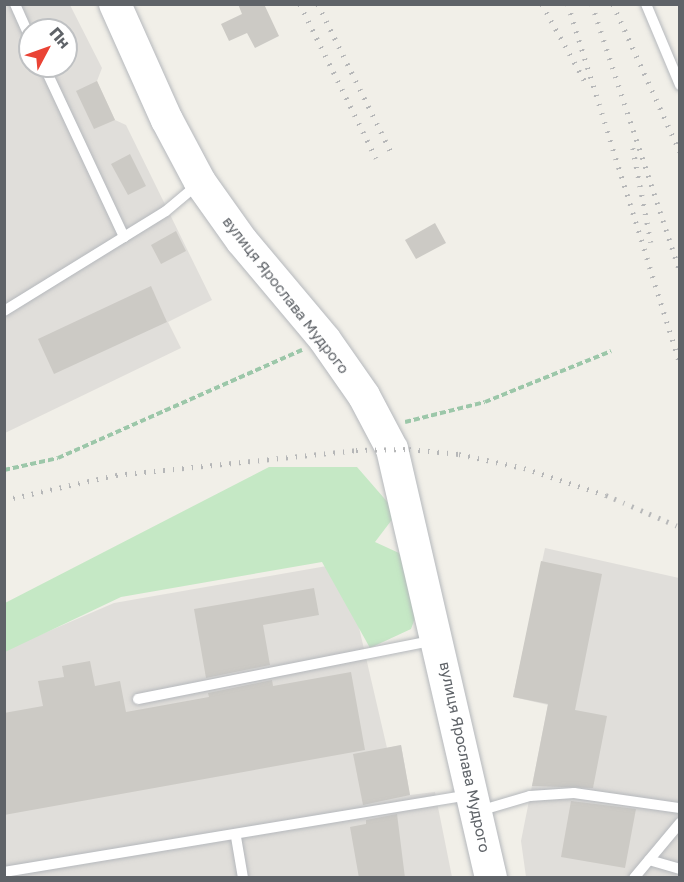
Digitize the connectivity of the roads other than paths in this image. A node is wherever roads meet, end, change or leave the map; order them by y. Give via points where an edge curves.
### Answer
1 (15, 4) edge
2 (115, 4) edge
3 (646, 4) edge
4 (21, 18) edge
5 (50, 78) edge
6 (680, 85) edge
7 (200, 182) junction
8 (124, 237) junction
9 (4, 311) edge
10 (439, 639) junction
11 (138, 699) dead end
12 (475, 803) junction
13 (680, 808) edge
14 (680, 823) edge
15 (236, 837) junction
16 (649, 860) junction
17 (680, 869) edge
18 (4, 872) edge
19 (243, 878) edge
20 (491, 878) edge
21 (634, 878) edge

1 - 4 lane
2 - 7 street, вулиця Ярослава Мудрого via 166,120
3 - 6 lane
5 - 8 lane
7 - 8 lane via 166,211
7 - 10 street, вулиця Ярослава Мудрого via 242,241 325,340 383,427 392,449
8 - 9 lane
10 - 11 lane
10 - 12 street, вулиця Ярослава Мудрого
12 - 13 lane via 574,793
12 - 15 lane
12 - 20 street, вулиця Ярослава Мудрого
14 - 16 lane
15 - 18 lane
15 - 19 lane
16 - 17 lane
16 - 21 lane

